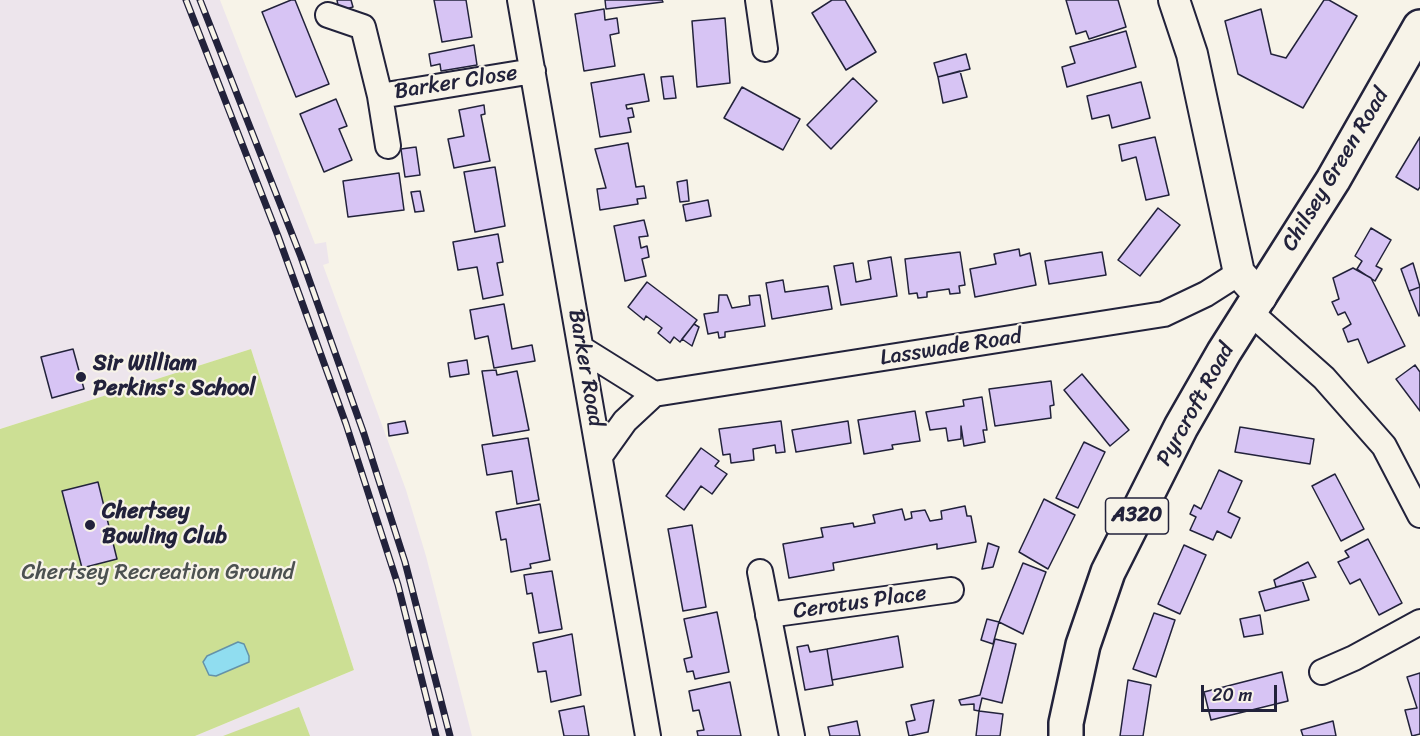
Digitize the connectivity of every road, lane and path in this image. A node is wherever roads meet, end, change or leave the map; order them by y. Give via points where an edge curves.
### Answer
1 (520, 0) edge
2 (758, 0) edge
3 (1174, 0) edge
4 (328, 15) dead end
5 (1420, 27) edge
6 (765, 49) dead end
7 (533, 71) junction
8 (380, 96) junction
9 (388, 146) dead end
10 (1239, 273) junction
11 (1256, 305) junction
12 (582, 349) junction
13 (654, 394) junction
14 (600, 456) junction
15 (1420, 515) edge
16 (760, 572) dead end
17 (951, 590) dead end
18 (768, 615) junction
19 (1420, 622) edge
20 (1322, 672) dead end
21 (648, 736) edge
22 (792, 736) edge
23 (1066, 736) edge

1 - 7 street, Barker Road
2 - 6 street
3 - 10 street via 1192,54
4 - 8 street, Barker Close via 363,27
5 - 11 main road, Chilsey Green Road / A320
7 - 8 street, Barker Close
7 - 12 street, Barker Road
8 - 9 street, Barker Close
10 - 11 street
10 - 13 street, Lasswade Road via 1164,314
11 - 15 street via 1384,447
11 - 23 main road, Pyrcroft Road / A320 via 1181,427 1108,572 1083,645
12 - 13 street
12 - 14 street, Barker Road
13 - 14 street via 625,421
14 - 21 street, Barker Road
16 - 18 street, Cerotus Place
17 - 18 street, Cerotus Place
18 - 22 street, Cerotus Place
19 - 20 street

